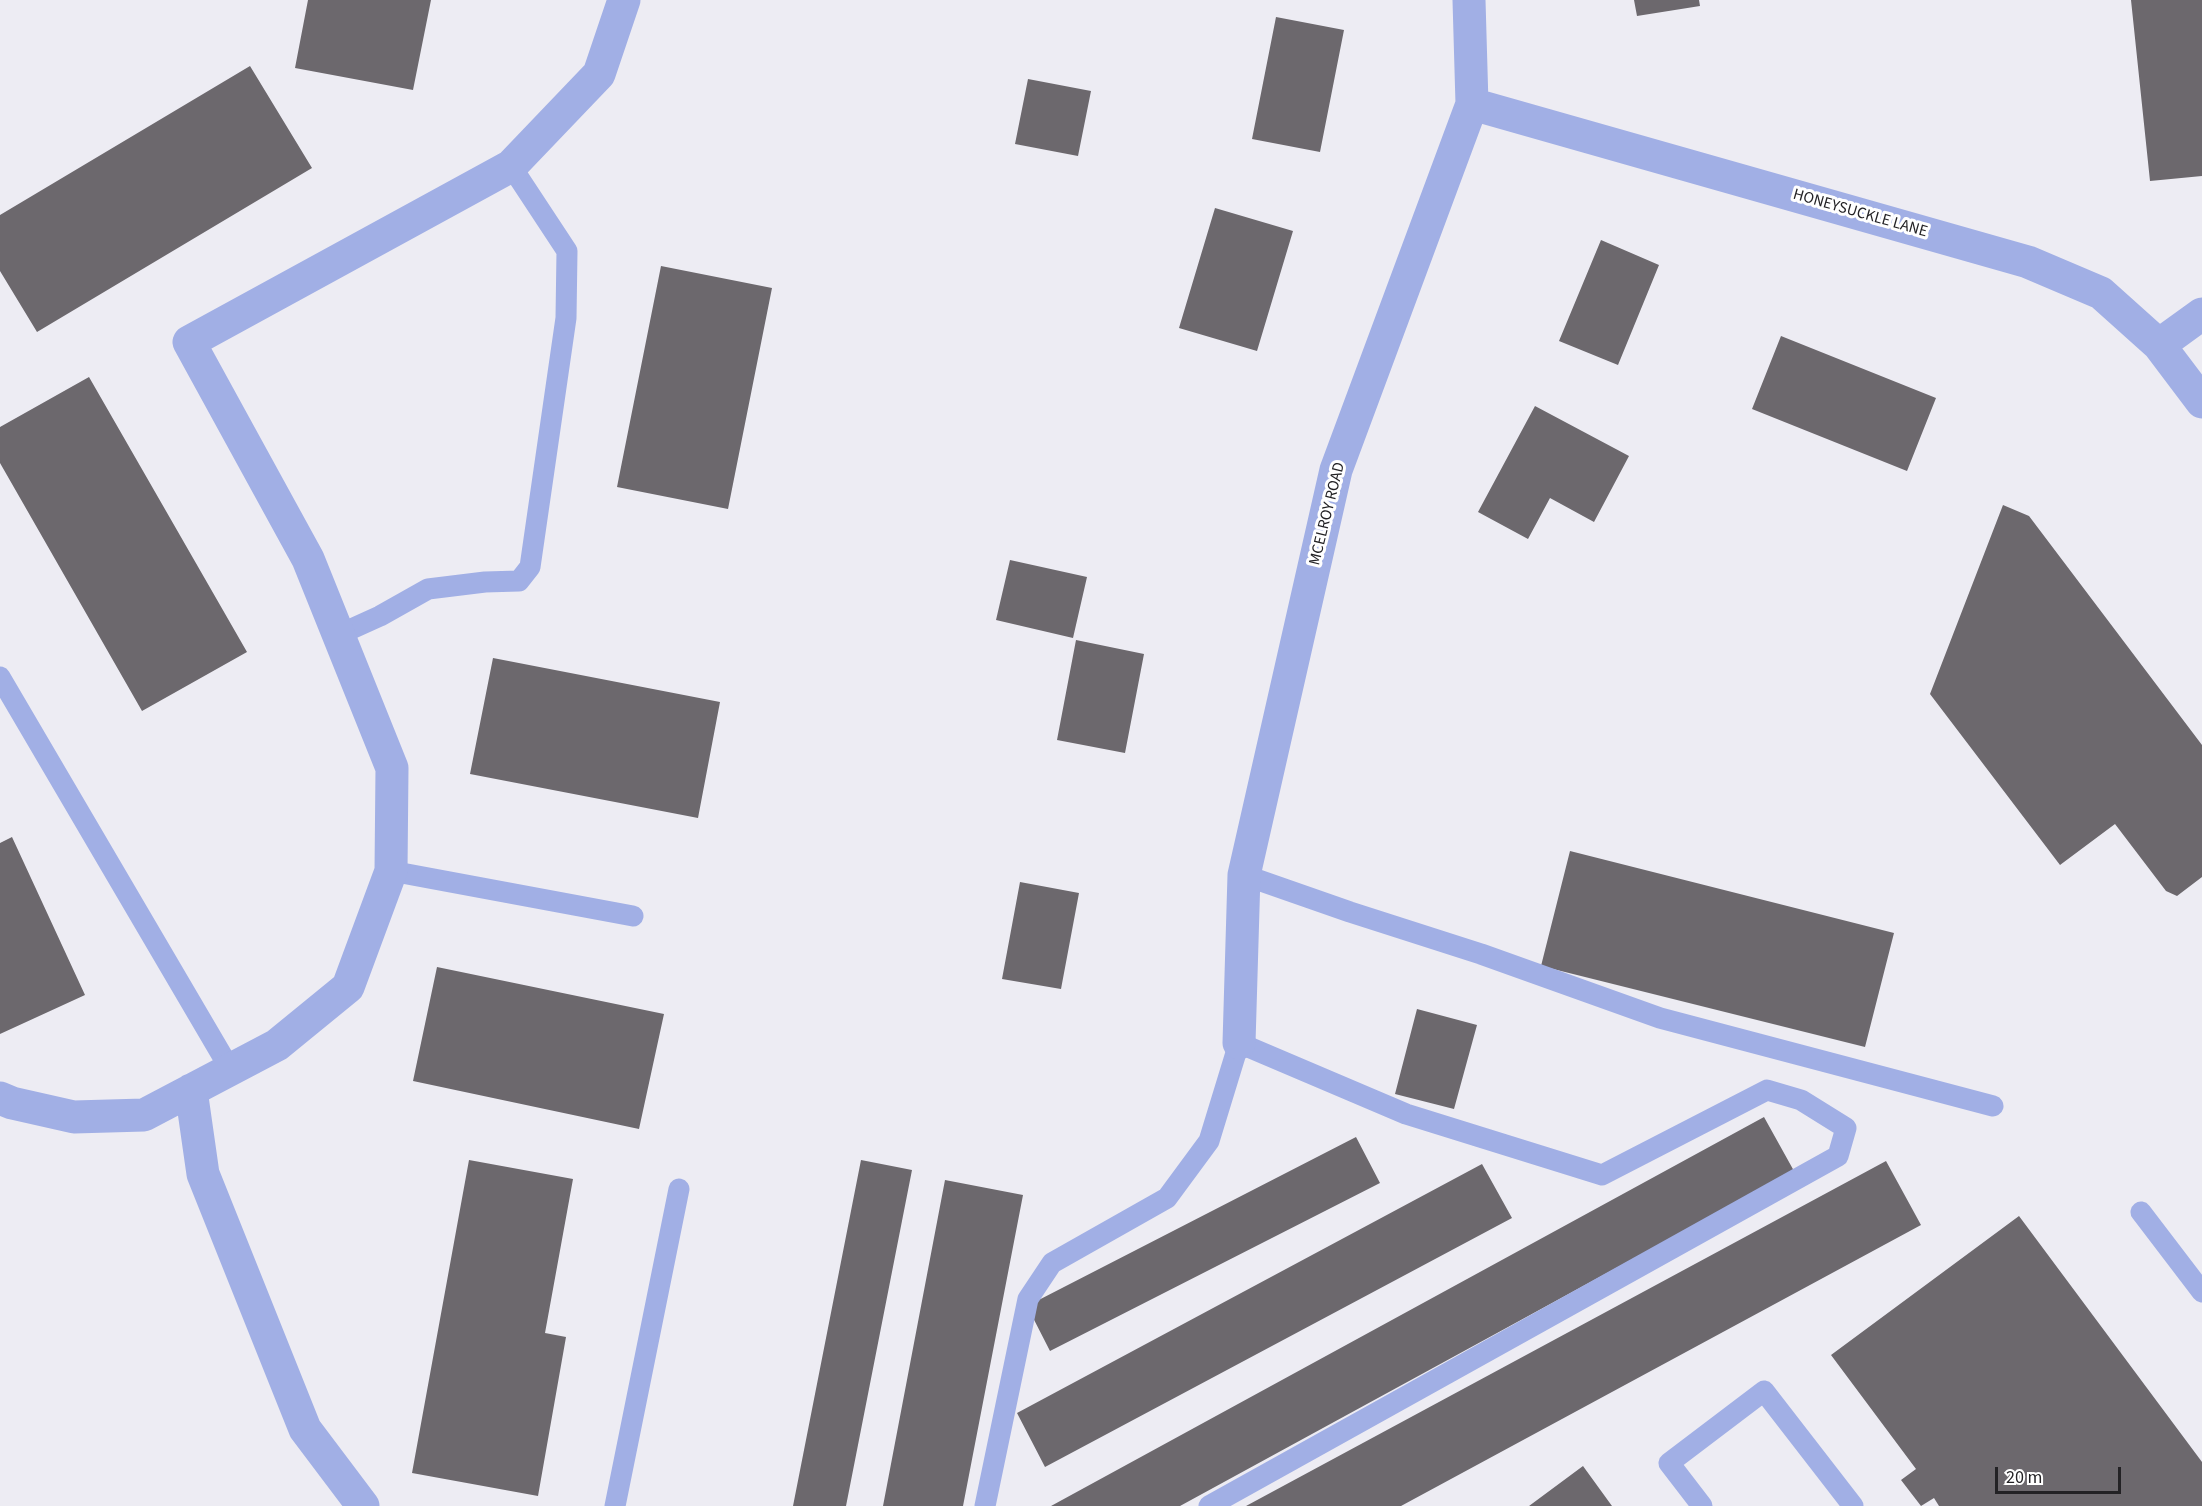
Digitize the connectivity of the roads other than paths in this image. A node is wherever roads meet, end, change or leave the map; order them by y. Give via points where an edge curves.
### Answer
1 (624, 0) edge
2 (1468, 0) edge
3 (1472, 104) junction
4 (511, 166) junction
5 (2202, 314) edge
6 (2159, 345) junction
7 (2202, 402) edge
8 (338, 635) junction
9 (0, 677) edge
10 (391, 871) junction
11 (1245, 875) junction
12 (633, 916) dead end
13 (1239, 1043) junction
14 (230, 1069) junction
15 (191, 1090) junction
16 (0, 1098) edge
17 (1993, 1106) dead end
18 (679, 1189) dead end
19 (2141, 1212) dead end
20 (2202, 1292) edge
21 (363, 1506) edge
22 (615, 1506) edge
23 (986, 1506) edge
24 (1209, 1506) edge
25 (1702, 1506) edge
26 (1853, 1506) edge

1 - 4 street via 599,74
2 - 3 street, MCELROY ROAD
3 - 6 street, HONEYSUCKLE LANE via 2028,262 2101,293
3 - 11 street, MCELROY ROAD via 1336,470
4 - 8 lane via 567,251 566,318 530,567 519,581 428,589
4 - 8 street via 189,342 308,559
5 - 6 street
6 - 7 street, HONEYSUCKLE LANE
8 - 10 street via 392,768
9 - 14 lane
10 - 12 lane
10 - 14 street via 348,987 277,1046
11 - 13 street, MCELROY ROAD
11 - 17 lane via 1660,1018
13 - 23 lane via 1209,1141 1167,1198 1052,1263 1028,1299
13 - 24 lane via 1406,1114 1602,1175 1767,1090 1801,1100 1846,1128 1838,1156
14 - 15 street
15 - 16 street via 144,1114 74,1118
15 - 21 street via 203,1174 305,1429
18 - 22 lane
19 - 20 lane
25 - 26 lane via 1669,1463 1764,1391

